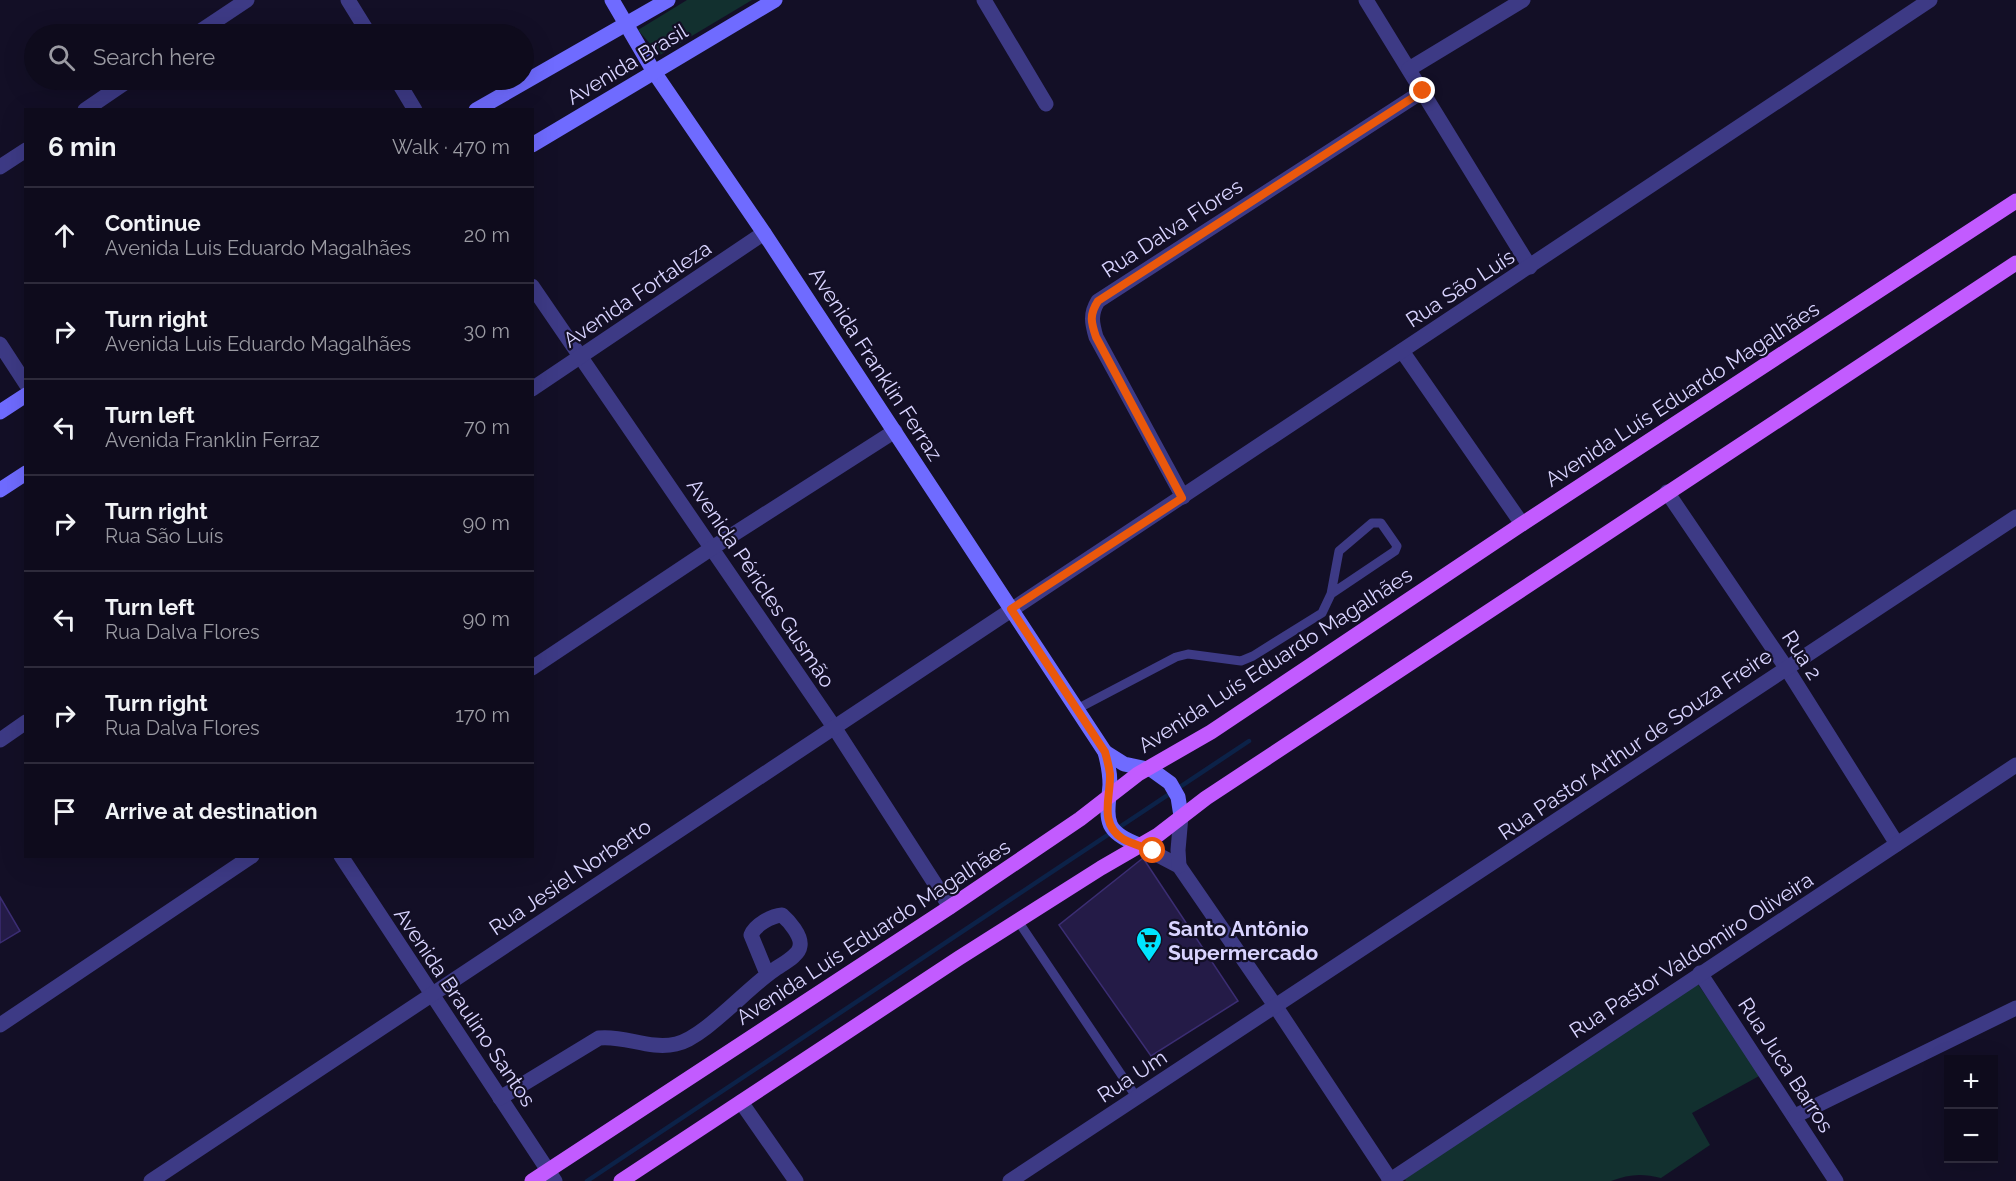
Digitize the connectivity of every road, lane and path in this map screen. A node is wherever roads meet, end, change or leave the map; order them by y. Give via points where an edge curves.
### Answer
1 (247, 0) edge
2 (348, 0) edge
3 (612, 0) edge
4 (668, 0) edge
5 (775, 0) edge
6 (984, 0) edge
7 (1366, 0) edge
8 (1523, 0) edge
9 (1930, 0) edge
10 (211, 24) edge
11 (363, 24) edge
12 (627, 25) junction
13 (1409, 69) junction
14 (654, 72) junction
15 (534, 77) edge
16 (114, 90) edge
17 (403, 90) edge
18 (512, 90) edge
19 (1423, 91) junction
20 (1046, 105) dead end
21 (88, 108) edge
22 (414, 108) edge
23 (480, 108) edge
24 (534, 144) edge
25 (24, 151) edge
26 (0, 167) edge
27 (2016, 201) edge
28 (764, 233) junction
29 (2016, 263) edge
30 (1530, 267) junction
31 (534, 289) edge
32 (0, 344) edge
33 (1402, 351) junction
34 (582, 357) junction
35 (24, 381) edge
36 (534, 388) edge
37 (24, 396) edge
38 (0, 412) edge
39 (895, 431) junction
40 (24, 474) edge
41 (0, 490) edge
42 (1667, 492) junction
43 (1182, 498) junction
44 (2016, 517) edge
45 (1522, 524) junction
46 (712, 548) junction
47 (1331, 594) junction
48 (1011, 609) junction
49 (534, 668) edge
50 (1786, 669) junction
51 (1077, 709) junction
52 (24, 723) edge
53 (834, 727) junction
54 (0, 740) edge
55 (1105, 752) junction
56 (2016, 765) edge
57 (1153, 772) junction
58 (1107, 798) junction
59 (1181, 811) junction
60 (1132, 842) junction
61 (1898, 844) junction
62 (249, 858) edge
63 (342, 858) edge
64 (1179, 866) junction
65 (950, 908) junction
66 (1018, 921) junction
67 (1700, 973) junction
68 (767, 974) dead end
69 (431, 995) junction
70 (1276, 1007) junction
71 (2016, 1008) edge
72 (0, 1025) edge
73 (500, 1098) junction
74 (1137, 1098) junction
75 (741, 1102) junction
76 (1795, 1116) junction
77 (552, 1177) edge
78 (151, 1181) edge
79 (532, 1181) edge
80 (621, 1181) edge
81 (796, 1181) edge
82 (1010, 1181) edge
83 (1390, 1181) edge
84 (1836, 1181) edge

1 - 10 street
2 - 11 street
3 - 12 street, Avenida Franklin Ferraz
4 - 12 street, Avenida Brasil
5 - 14 street, Avenida Brasil
6 - 20 street
7 - 13 street
8 - 13 street
9 - 30 street, Rua São Luís
12 - 14 street, Avenida Franklin Ferraz
12 - 15 street, Avenida Brasil
13 - 19 street
14 - 24 street, Avenida Brasil
14 - 28 street, Avenida Franklin Ferraz
16 - 21 street
17 - 22 street
18 - 23 street, Avenida Brasil
19 - 30 street
19 - 43 street, Rua Dalva Flores via 1098,301 1092,310 1096,337
25 - 26 street
27 - 45 main road, Avenida Luís Eduardo Magalhães
28 - 34 street, Avenida Fortaleza
28 - 39 street, Avenida Franklin Ferraz
29 - 42 main road
30 - 33 street, Rua São Luís
31 - 34 street, Avenida Péricles Gusmão
32 - 35 street
33 - 43 street, Rua São Luís
33 - 45 street
34 - 36 street, Avenida Fortaleza
34 - 46 street, Avenida Péricles Gusmão
37 - 38 street
39 - 46 street
39 - 48 street, Avenida Franklin Ferraz
40 - 41 street
42 - 50 street, Rua 2
42 - 59 main road
43 - 48 street, Rua São Luís
44 - 50 street, Rua Pastor Arthur de Souza Freire
45 - 57 main road, Avenida Luís Eduardo Magalhães
46 - 49 street
46 - 53 street, Avenida Péricles Gusmão
47 - 47 lane via 1395,551 1397,546 1381,523 1372,523 1339,551
47 - 51 lane via 1322,613 1253,656 1241,661 1188,654 1176,657
48 - 51 street, Avenida Franklin Ferraz
48 - 53 street, Rua Jesiel Norberto
50 - 61 street, Rua 2
50 - 70 street, Rua Pastor Arthur de Souza Freire
51 - 55 street, Avenida Franklin Ferraz
52 - 54 street
53 - 65 street, Avenida Péricles Gusmão
53 - 69 street, Rua Jesiel Norberto
55 - 57 street via 1124,764
55 - 58 street via 1110,773
56 - 61 street, Rua Pastor Valdomiro Oliveira
57 - 58 main road, Avenida Luís Eduardo Magalhães
57 - 59 street via 1174,788
58 - 60 street via 1106,814 1111,826
58 - 65 main road, Avenida Luís Eduardo Magalhães
59 - 60 main road via 1158,834
59 - 64 street
60 - 64 street
60 - 66 main road
61 - 67 street, Rua Pastor Valdomiro Oliveira
62 - 72 street
63 - 69 street, Avenida Braulino Santos
64 - 70 street
65 - 77 main road, Avenida Luís Eduardo Magalhães
66 - 74 lane
66 - 75 main road
67 - 76 street, Rua Juca Barros
67 - 83 street, Rua Pastor Valdomiro Oliveira
68 - 73 street via 694,1037 658,1046 615,1036 599,1038
69 - 73 street, Avenida Braulino Santos
69 - 78 street, Rua Jesiel Norberto
70 - 74 street, Rua Um
70 - 83 street
71 - 76 street
73 - 77 street, Avenida Braulino Santos
74 - 82 street, Rua Um
75 - 80 main road
75 - 81 street
76 - 84 street, Rua Juca Barros
77 - 79 main road, Avenida Luís Eduardo Magalhães

